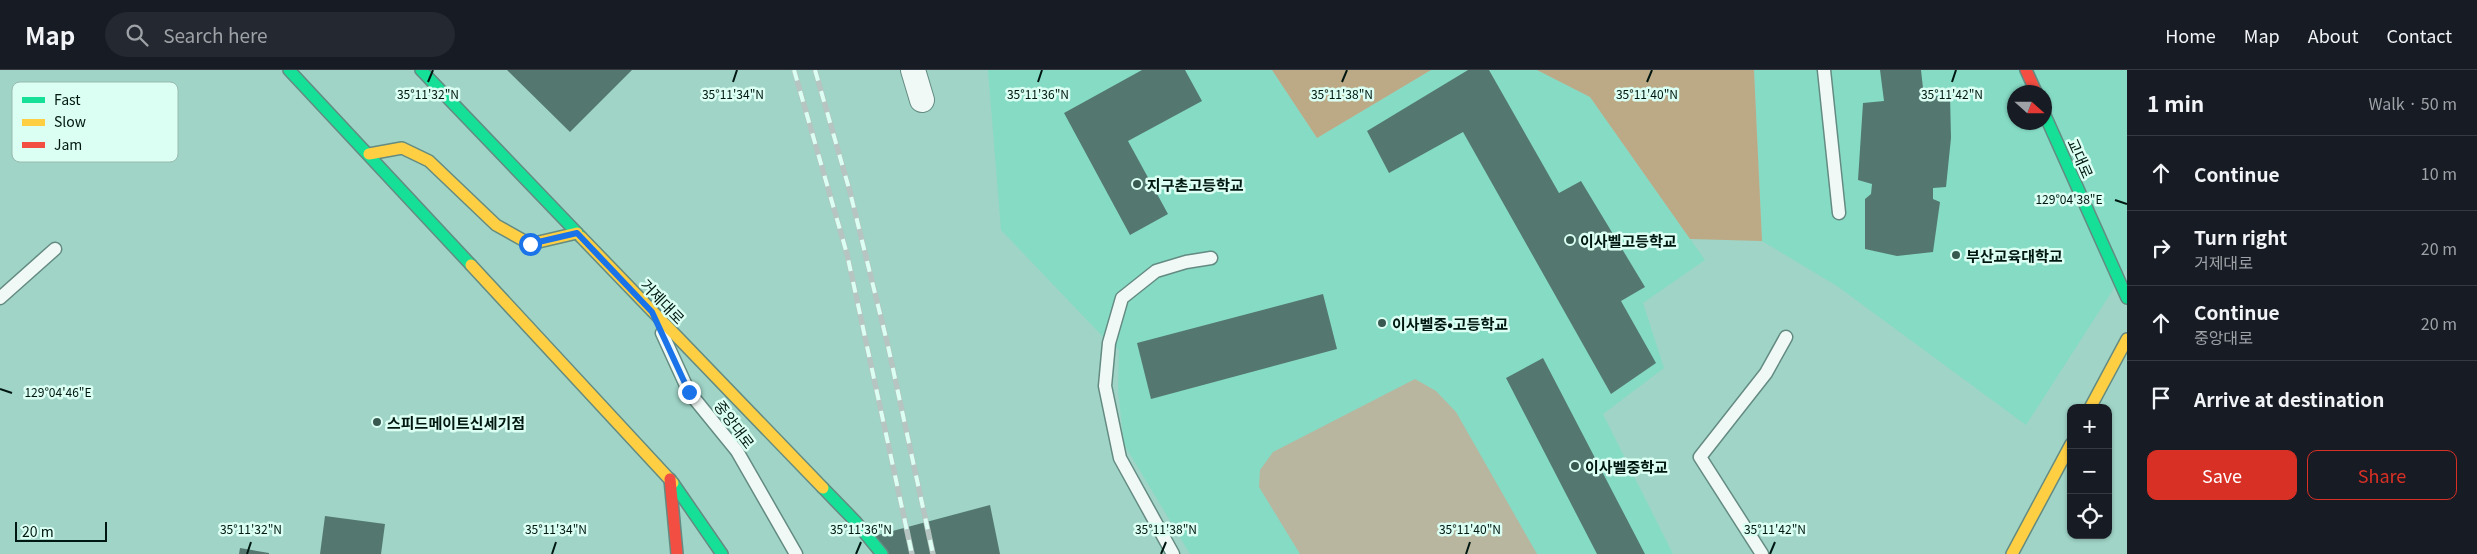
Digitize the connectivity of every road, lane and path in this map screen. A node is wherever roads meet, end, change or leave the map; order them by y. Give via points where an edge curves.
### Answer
1 (289, 70) edge
2 (421, 70) edge
3 (913, 70) edge
4 (1824, 70) edge
5 (2026, 70) edge
6 (2033, 85) edge
7 (922, 100) dead end
8 (2052, 130) edge
9 (369, 154) junction
10 (1839, 213) dead end
11 (577, 233) junction
12 (55, 249) dead end
13 (1211, 258) dead end
14 (0, 298) edge
15 (2127, 298) edge
16 (652, 312) junction
17 (1786, 337) dead end
18 (2127, 339) edge
19 (2092, 404) edge
20 (2068, 449) edge
21 (670, 479) junction
22 (677, 554) edge
23 (722, 554) edge
24 (796, 554) edge
25 (882, 554) edge
26 (1173, 554) edge
27 (1762, 554) edge
28 (2012, 554) edge

1 - 9 main road
2 - 11 main road, 거제대로
3 - 7 street
4 - 10 lane
5 - 6 main road
8 - 15 main road, 교대로
9 - 11 main road via 402,148 428,161 496,225 530,244
9 - 21 main road
11 - 16 main road, 거제대로
12 - 14 lane
13 - 26 lane via 1156,271 1122,298 1109,343 1105,386 1120,458
16 - 24 lane, 중앙대로 via 689,392 737,450
16 - 25 main road, 거제대로 via 855,521
17 - 27 lane via 1766,373 1700,457
18 - 19 main road
20 - 28 main road
21 - 22 main road
21 - 23 main road

